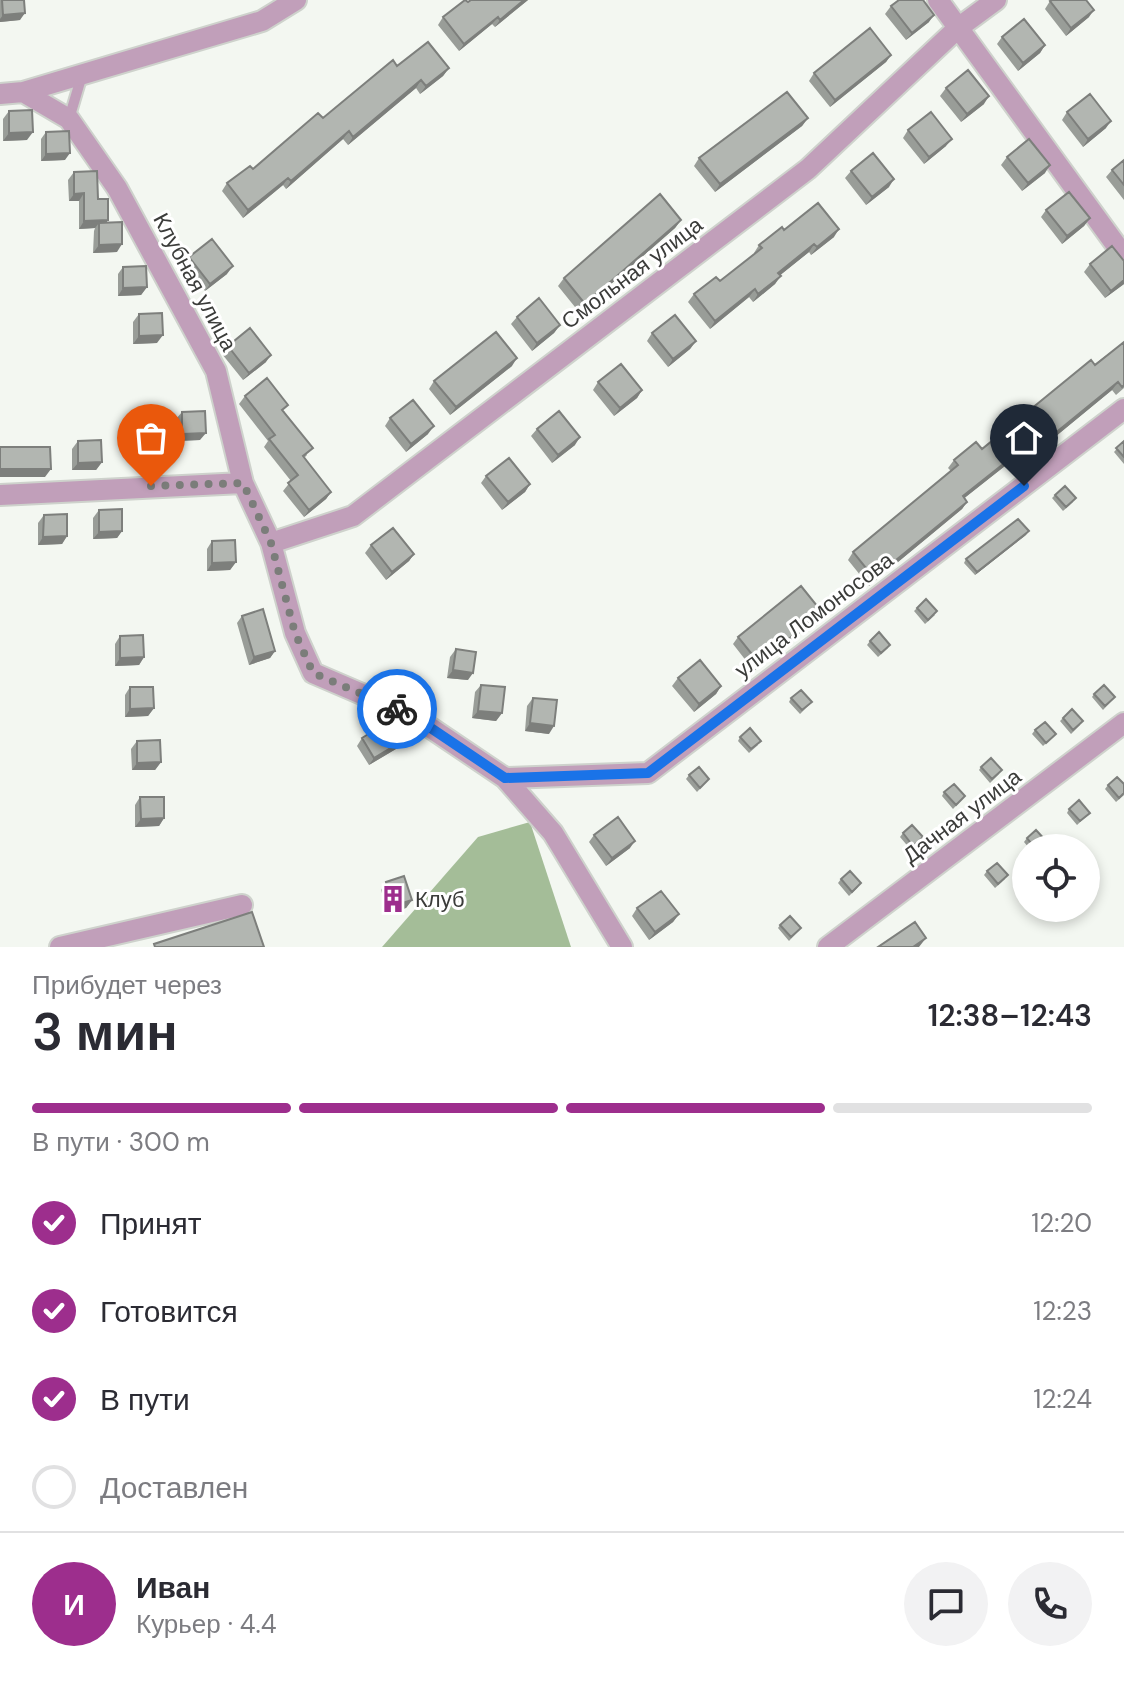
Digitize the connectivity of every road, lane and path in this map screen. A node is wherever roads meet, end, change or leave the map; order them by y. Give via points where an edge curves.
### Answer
1 (296, 0) edge
2 (938, 0) edge
3 (996, 0) edge
4 (958, 28) junction
5 (82, 75) junction
6 (23, 92) junction
7 (0, 94) edge
8 (69, 119) junction
9 (1124, 256) edge
10 (1124, 409) edge
11 (243, 483) junction
12 (0, 495) edge
13 (271, 543) junction
14 (1124, 723) edge
15 (505, 778) junction
16 (242, 905) dead end
17 (60, 947) edge
18 (622, 947) edge
19 (828, 947) edge

1 - 5 street via 262,21
2 - 4 street
3 - 4 street, Смольная улица
4 - 9 street
4 - 13 street, Смольная улица via 808,169 353,516
5 - 6 street
5 - 8 lane
6 - 7 street
6 - 8 street, Клубная улица
8 - 11 street, Клубная улица via 117,188 216,371
10 - 15 street, улица Ломоносова via 648,773
11 - 12 street
11 - 13 street, Клубная улица
13 - 15 street, Клубная улица via 295,633 313,673 413,716
14 - 19 street, Дачная улица
15 - 18 street, Клубная улица via 553,833
16 - 17 street

